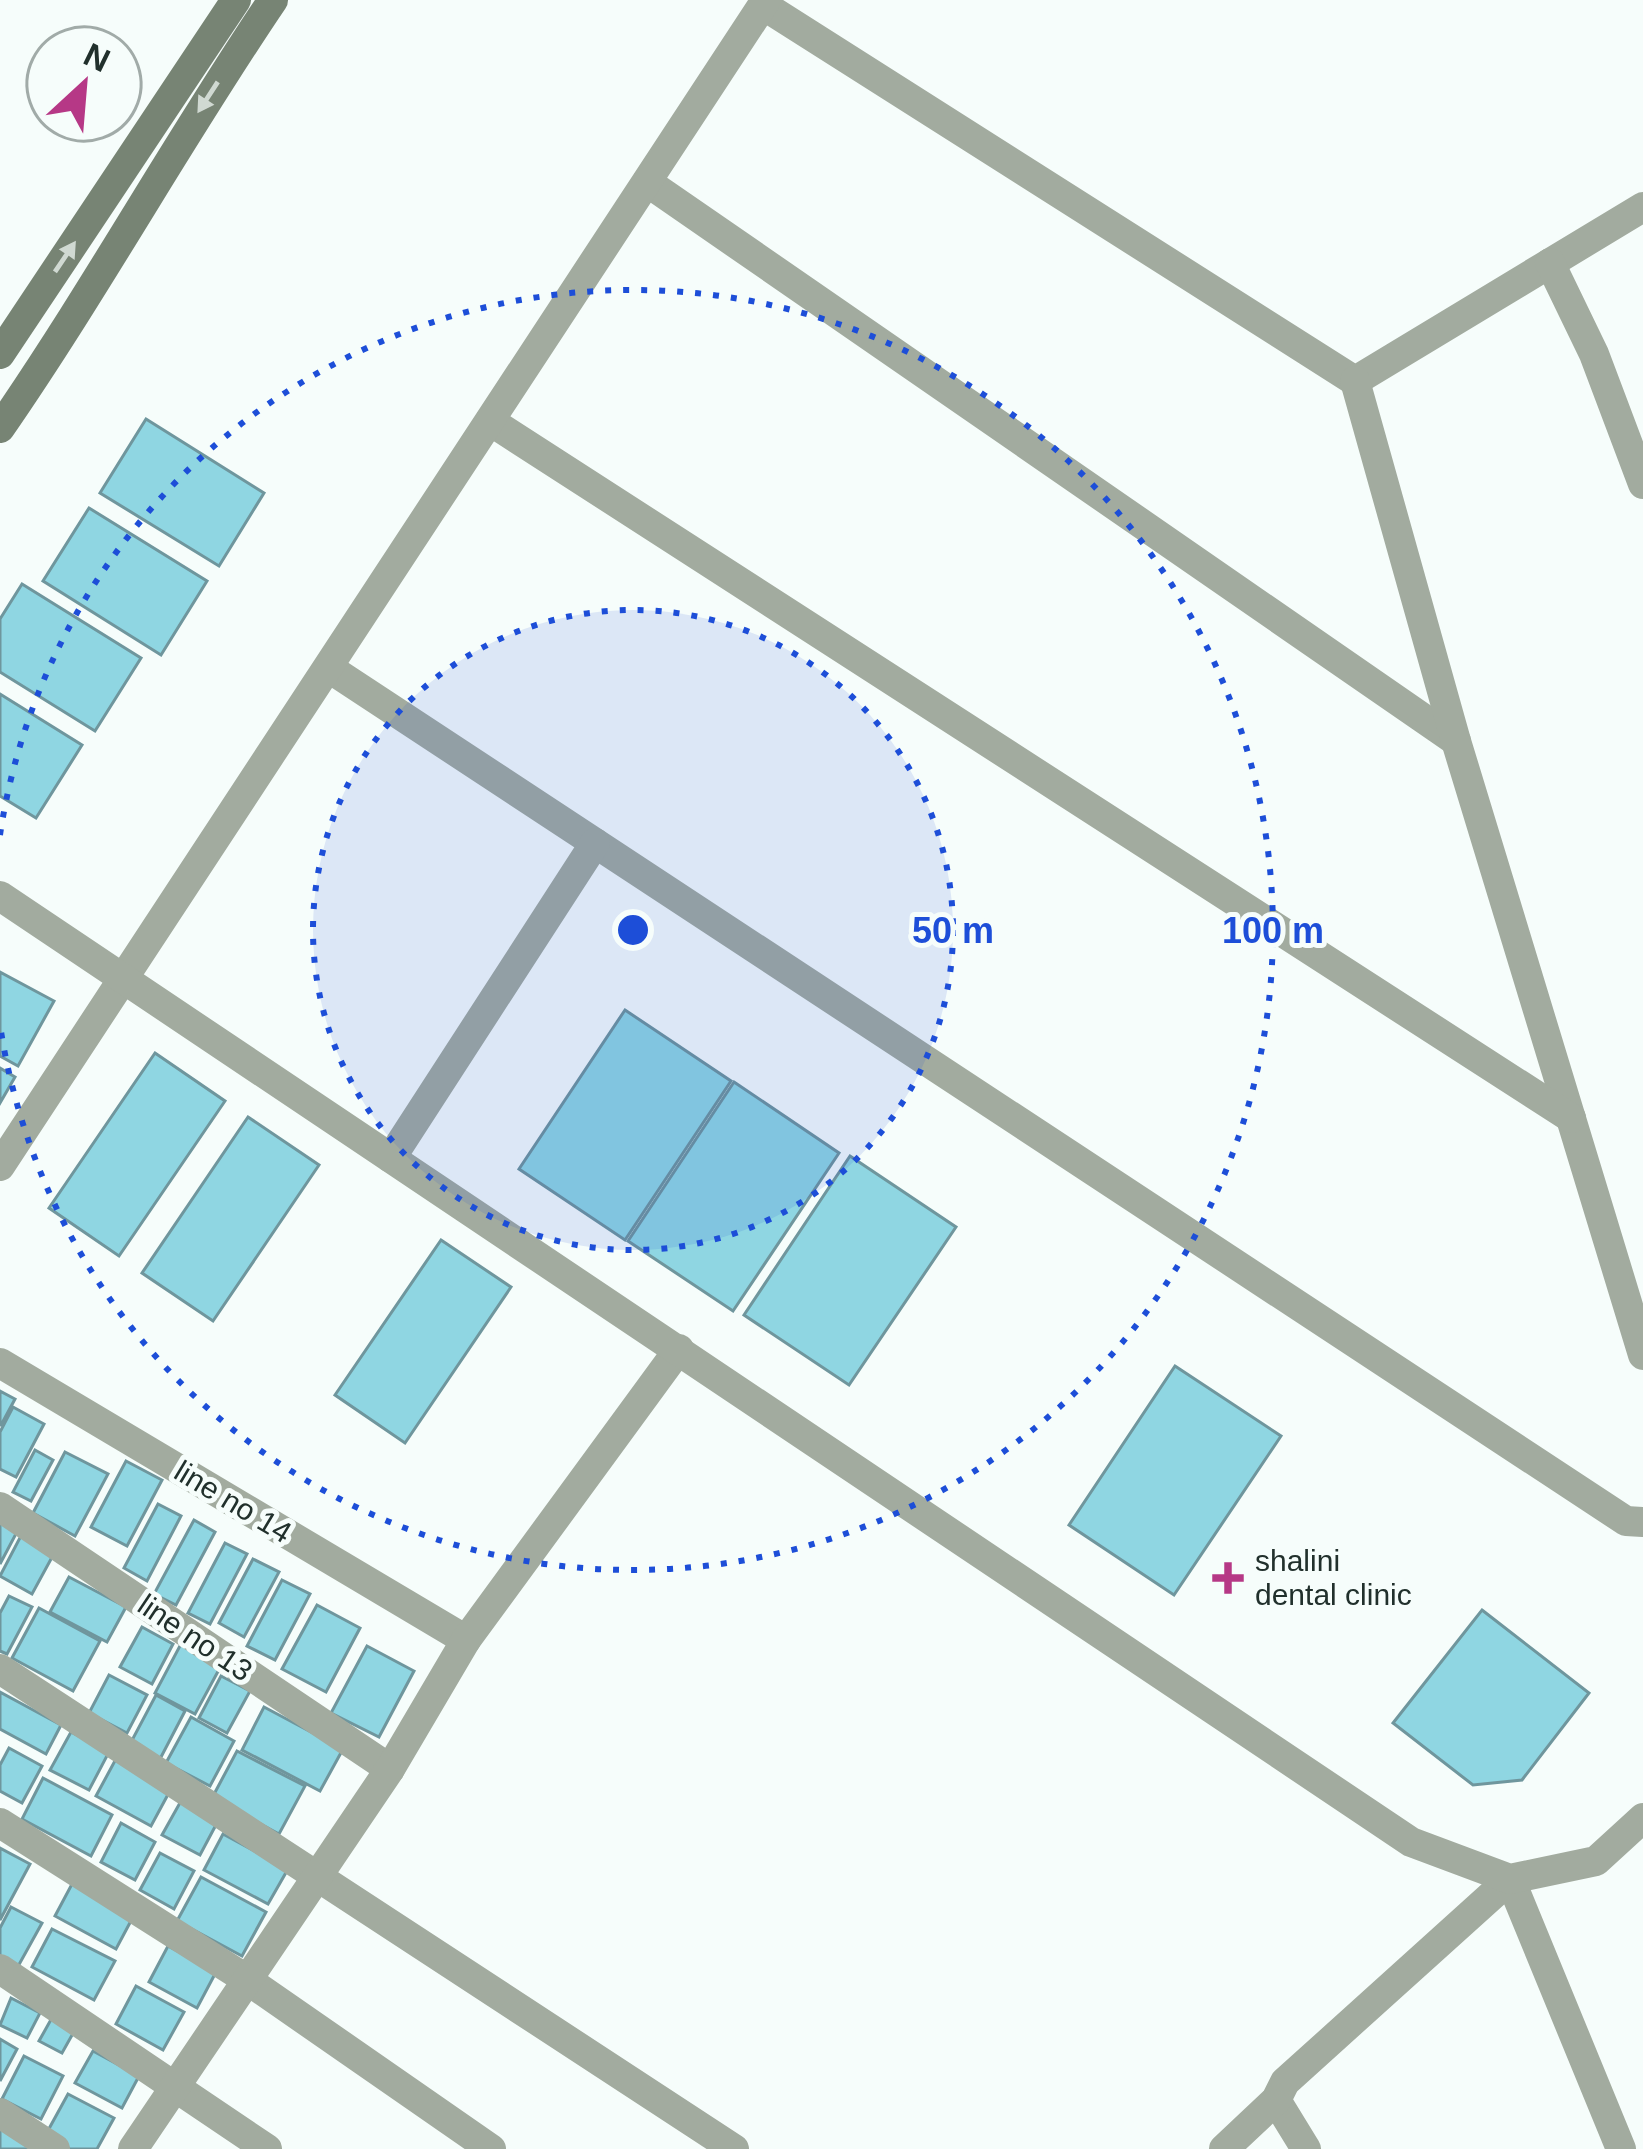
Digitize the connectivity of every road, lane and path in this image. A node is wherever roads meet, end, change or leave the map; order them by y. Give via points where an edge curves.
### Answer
1 (236, 0) edge
2 (273, 0) edge
3 (765, 3) edge
4 (646, 182) junction
5 (1643, 207) edge
6 (1550, 263) junction
7 (0, 355) edge
8 (1355, 380) junction
9 (490, 421) junction
10 (0, 428) edge
11 (1643, 484) edge
12 (329, 668) junction
13 (1456, 741) junction
14 (595, 843) junction
15 (0, 896) edge
16 (125, 980) junction
17 (1570, 1118) junction
18 (391, 1158) junction
19 (0, 1166) edge
20 (679, 1349) junction
21 (1643, 1355) edge
22 (0, 1363) edge
23 (0, 1507) edge
24 (1643, 1522) edge
25 (466, 1640) junction
26 (0, 1669) edge
27 (390, 1769) junction
28 (1643, 1818) edge
29 (0, 1823) edge
30 (318, 1875) junction
31 (1510, 1879) junction
32 (0, 1970) edge
33 (246, 1979) junction
34 (175, 2085) junction
35 (1276, 2100) junction
36 (0, 2113) edge
37 (55, 2149) edge
38 (133, 2149) edge
39 (267, 2149) edge
40 (490, 2149) edge
41 (734, 2149) edge
42 (1224, 2149) edge
43 (1306, 2149) edge
44 (1621, 2149) edge

7 -> 1 main road
2 -> 10 main road
3 - 4 street
3 - 8 street
4 - 9 street
4 - 13 street
5 - 6 street
6 - 8 street
6 - 11 street
8 - 13 street
9 - 12 street
9 - 17 street
12 - 14 street
12 - 16 street
13 - 17 street
14 - 18 street
14 - 24 street via 1626,1520
15 - 16 street
16 - 18 street
16 - 19 street
17 - 21 street
18 - 20 street
20 - 25 street
20 - 31 street via 1411,1842
22 - 25 street, line no 14
23 - 27 street, line no 13
25 - 27 street
26 - 30 street
27 - 30 street
28 - 31 street via 1596,1861
29 - 33 street
30 - 33 street
30 - 41 street
31 - 35 street via 1285,2082
31 - 44 street
32 - 34 street
33 - 34 street
33 - 40 street
34 - 38 street
34 - 39 street
35 - 42 street
35 - 43 street
36 - 37 street

